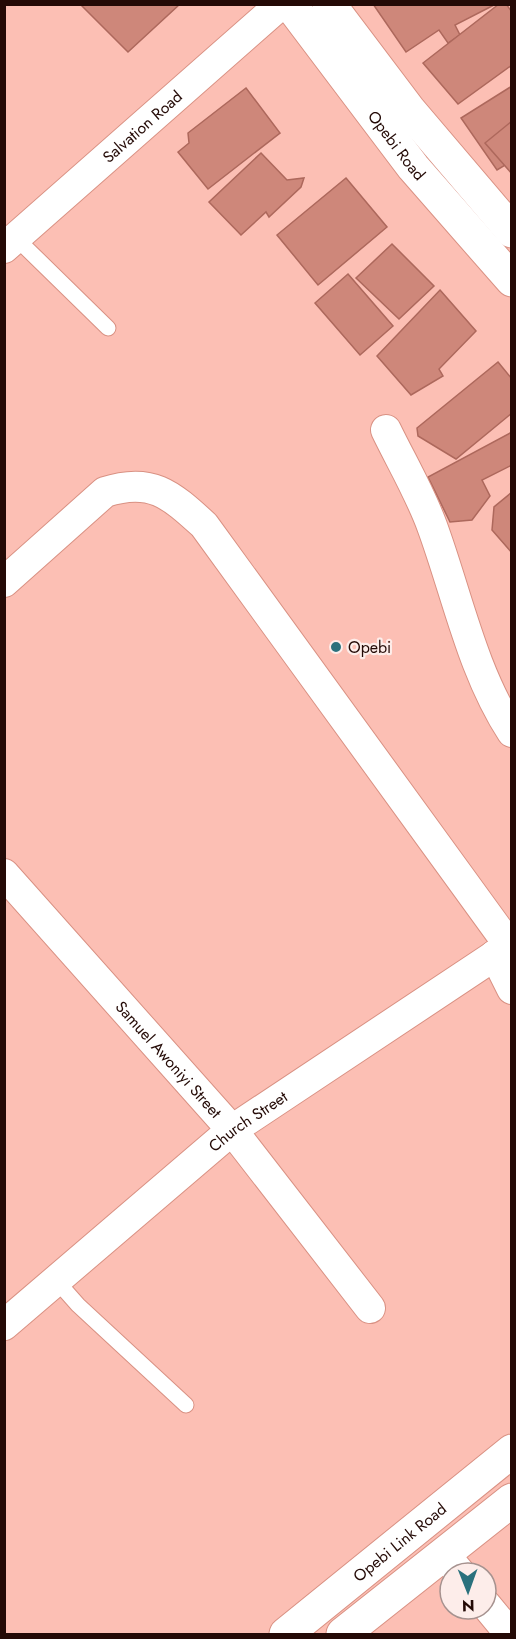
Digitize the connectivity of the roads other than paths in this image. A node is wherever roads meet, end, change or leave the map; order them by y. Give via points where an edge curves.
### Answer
1 (281, 4) edge
2 (290, 4) edge
3 (329, 4) edge
4 (512, 231) edge
5 (12, 232) edge
6 (512, 280) edge
7 (108, 328) dead end
8 (386, 430) dead end
9 (4, 582) edge
10 (512, 732) edge
11 (4, 874) edge
12 (505, 948) edge
13 (512, 989) edge
14 (232, 1130) junction
15 (55, 1279) junction
16 (370, 1308) dead end
17 (4, 1325) edge
18 (186, 1405) dead end
19 (512, 1451) edge
20 (512, 1500) edge
21 (456, 1561) edge
22 (438, 1574) edge
23 (498, 1620) edge
24 (286, 1635) edge
25 (343, 1635) edge
26 (510, 1635) edge

1 - 5 street, Salvation Road
2 - 6 main road, Opebi Road via 413,167
3 - 4 main road, Opebi Road via 409,110
5 - 7 lane
8 - 10 street via 431,523 483,676
9 - 12 street via 105,492 148,485 177,500 204,525
11 - 14 street, Samuel Awoniyi Street
12 - 13 street
12 - 14 street, Church Street
14 - 15 street, Church Street
14 - 16 street, Samuel Awoniyi Street
15 - 17 street, Church Street
15 - 18 lane
19 - 24 main road, Opebi Link Road
20 - 21 main road
22 - 25 main road
23 - 26 street

